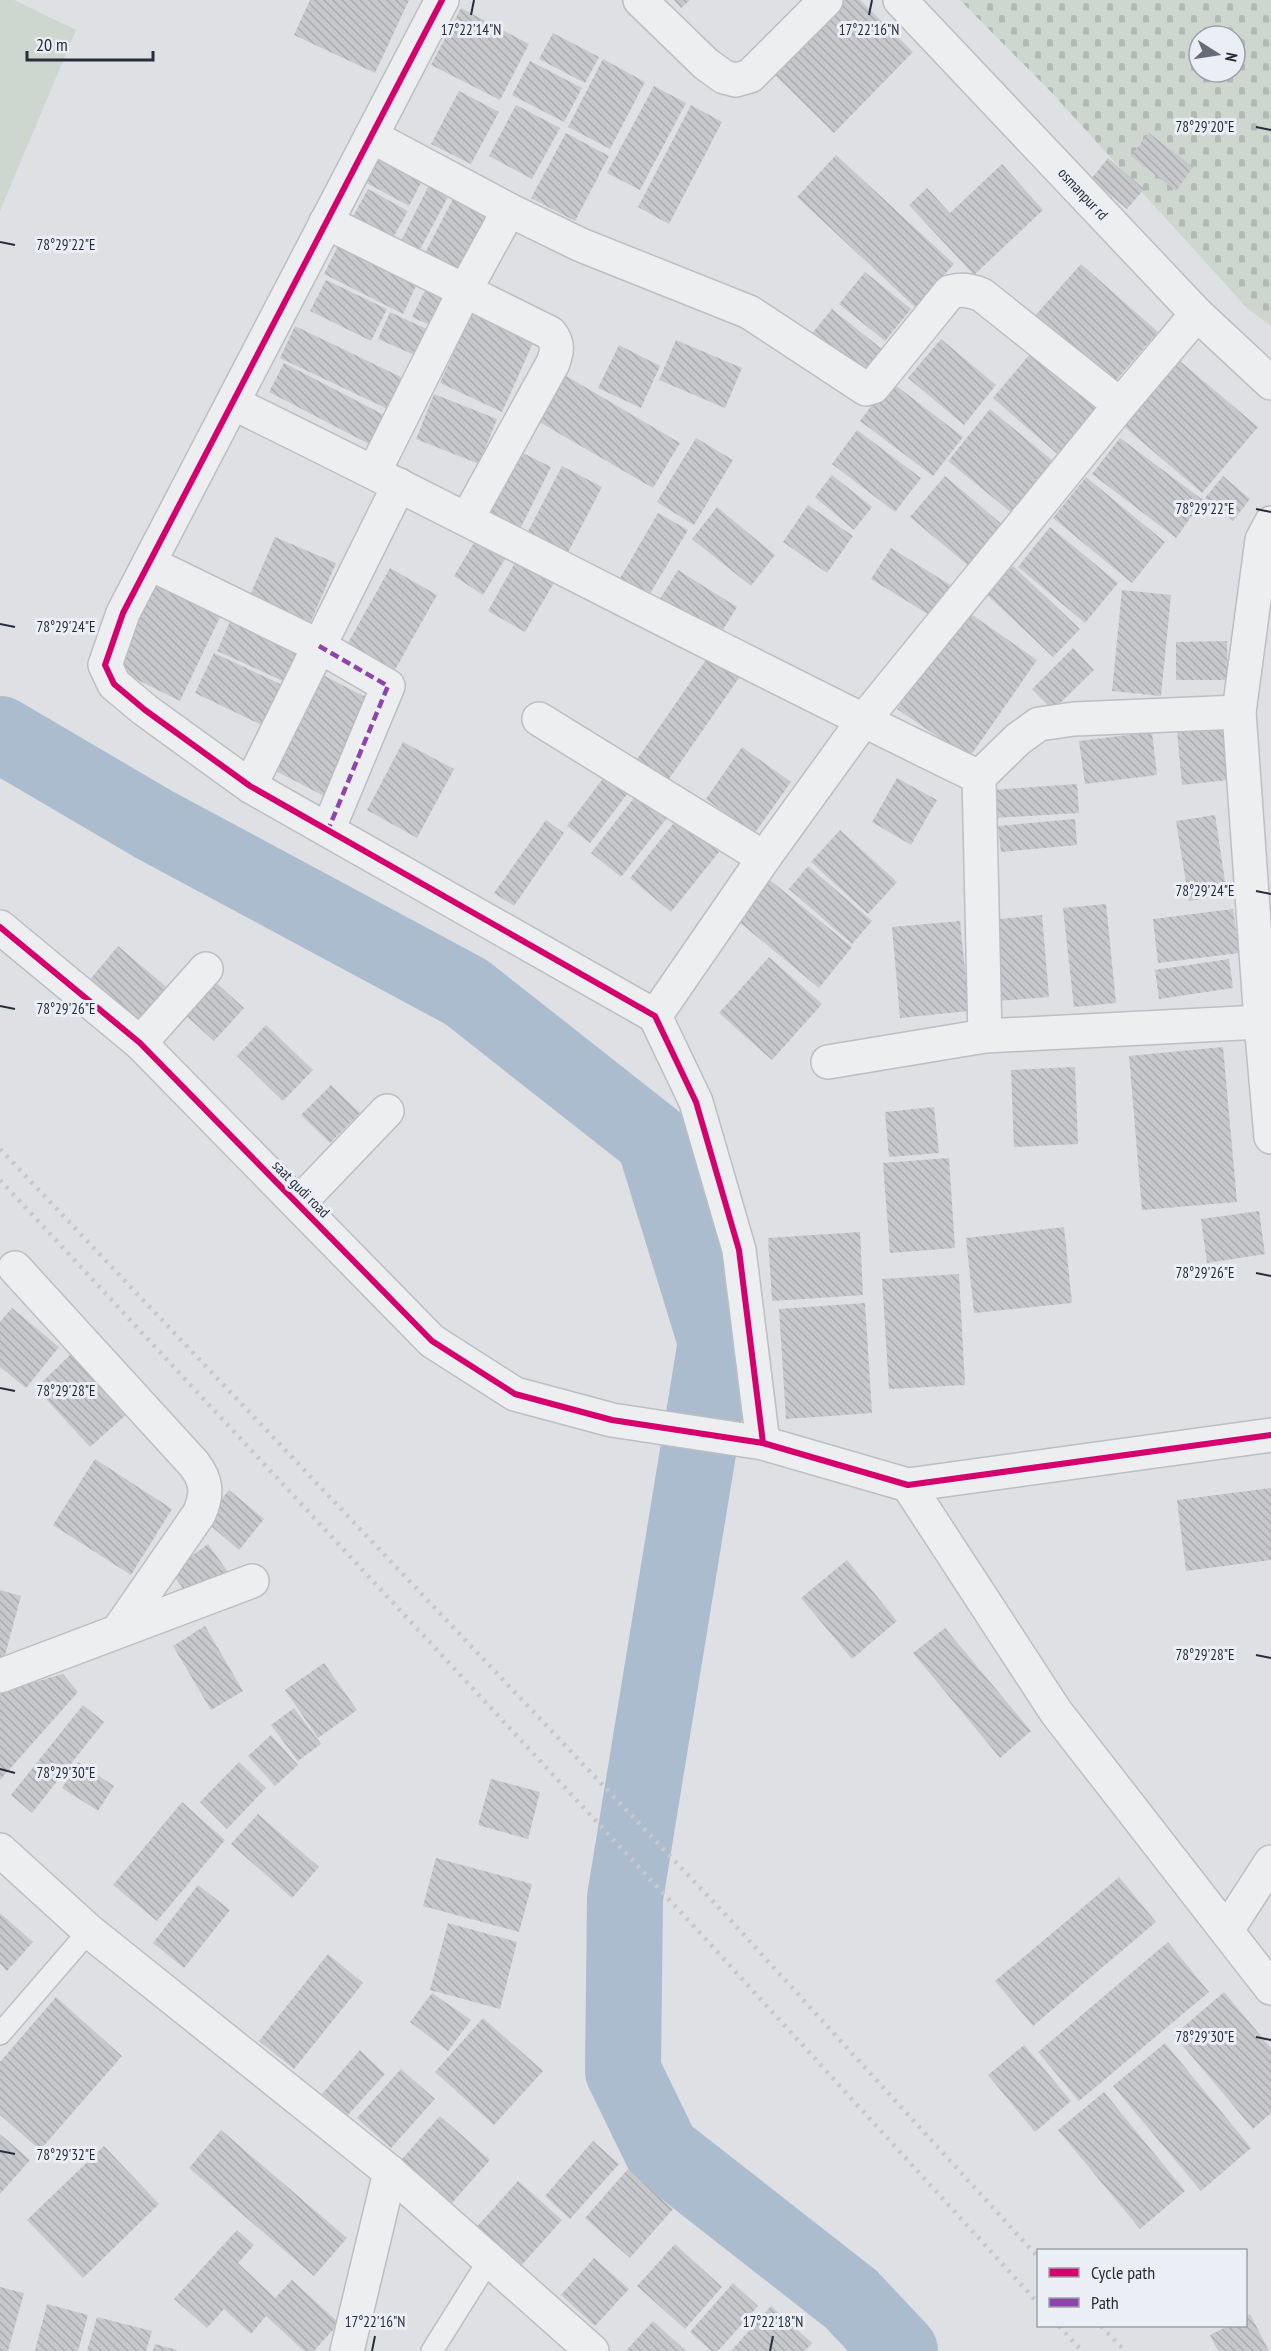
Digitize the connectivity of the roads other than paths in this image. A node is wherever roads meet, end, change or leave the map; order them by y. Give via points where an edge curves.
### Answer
1 (442, 0) edge
2 (640, 0) edge
3 (826, 0) edge
4 (900, 0) edge
5 (371, 136) junction
6 (509, 210) junction
7 (327, 222) junction
8 (465, 290) junction
9 (1197, 314) junction
10 (1271, 383) edge
11 (233, 403) junction
12 (1120, 405) junction
13 (387, 478) junction
14 (467, 519) junction
15 (1271, 523) edge
16 (149, 563) junction
17 (319, 646) junction
18 (1246, 654) junction
19 (1271, 675) edge
20 (1239, 712) junction
21 (539, 719) dead end
22 (863, 721) junction
23 (979, 777) junction
24 (250, 786) junction
25 (328, 830) junction
26 (764, 858) junction
27 (0, 927) edge
28 (1264, 959) edge
29 (206, 969) dead end
30 (655, 1016) junction
31 (1261, 1022) junction
32 (985, 1036) junction
33 (140, 1043) junction
34 (828, 1062) dead end
35 (387, 1111) dead end
36 (1271, 1137) edge
37 (299, 1203) junction
38 (15, 1268) dead end
39 (1271, 1435) edge
40 (764, 1443) junction
41 (908, 1485) junction
42 (252, 1581) dead end
43 (118, 1631) junction
44 (0, 1676) edge
45 (0, 1850) edge
46 (1271, 1862) edge
47 (1227, 1930) junction
48 (89, 1931) junction
49 (1271, 1988) edge
50 (0, 2034) edge
51 (390, 2172) junction
52 (489, 2260) junction
53 (578, 2345) edge
54 (347, 2351) edge
55 (432, 2351) edge

1 - 5 street
2 - 3 street via 706,64 736,80 750,76
4 - 9 street, osmanpur rd
5 - 6 street
5 - 7 street
6 - 8 street
6 - 12 street via 581,245 749,312 866,389 873,387 950,292 974,292
7 - 8 street
7 - 11 street
8 - 13 street
8 - 14 street via 550,333 558,349
9 - 10 street, osmanpur rd
9 - 12 street
11 - 13 street
11 - 16 street
12 - 22 street
13 - 14 street
13 - 17 street
14 - 22 street
15 - 18 street via 1262,540
16 - 17 street
16 - 24 street via 123,613 105,665 114,684 145,710
17 - 24 street
17 - 25 street via 388,686
18 - 19 street
18 - 20 street
20 - 23 street via 1039,724
20 - 28 street
21 - 26 street
22 - 23 street
22 - 26 street
23 - 32 street
24 - 25 street
25 - 30 street
26 - 30 street
27 - 33 street, saat gudi road
28 - 31 street
29 - 33 street
30 - 40 street via 696,1102 739,1250
31 - 32 street
31 - 36 street
32 - 34 street
33 - 37 street, saat gudi road
35 - 37 street
37 - 40 street, saat gudi road via 432,1341 515,1394 612,1420
38 - 43 street via 194,1464 206,1487 199,1514
39 - 41 street
40 - 41 street, saat gudi road
41 - 47 street via 1056,1712
42 - 43 street
43 - 44 street
45 - 48 street
46 - 47 street
47 - 49 street
48 - 50 lane
48 - 51 street
51 - 52 street
51 - 54 street
52 - 53 street
52 - 55 lane

